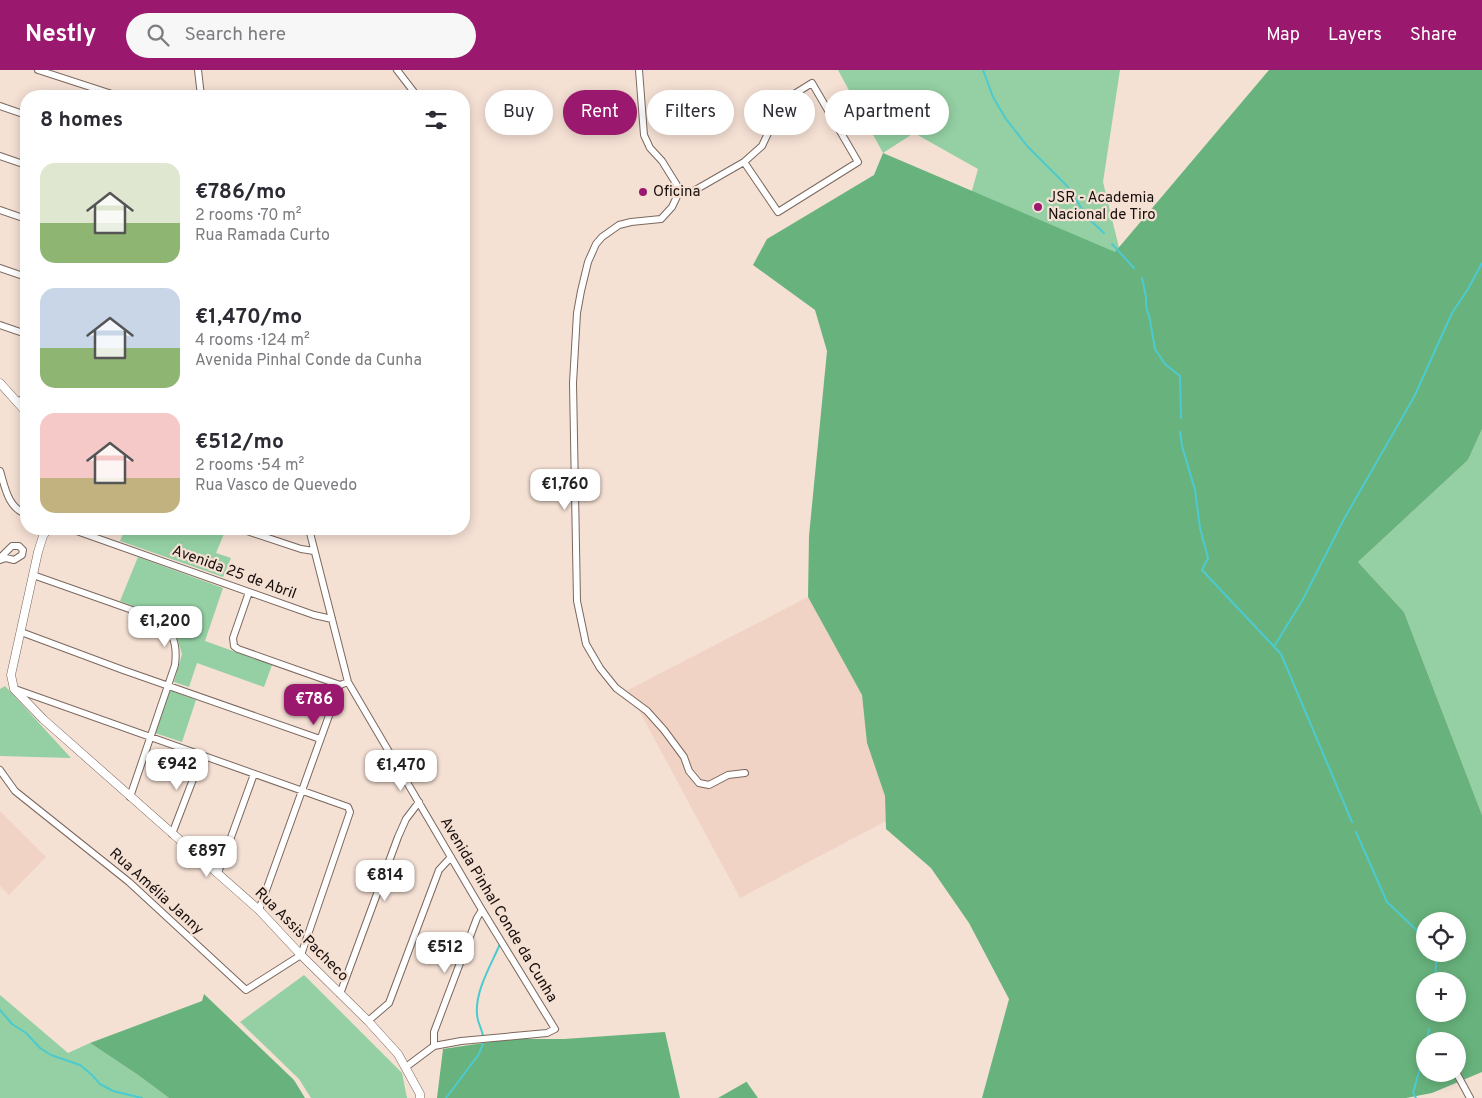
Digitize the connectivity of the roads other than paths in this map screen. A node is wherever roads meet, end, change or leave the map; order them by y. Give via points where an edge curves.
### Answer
1 (38, 70) edge
2 (198, 70) edge
3 (397, 70) edge
4 (639, 70) edge
5 (100, 90) edge
6 (200, 90) edge
7 (412, 90) edge
8 (0, 106) edge
9 (20, 114) edge
10 (0, 156) edge
11 (744, 162) junction
12 (20, 163) edge
13 (680, 190) junction
14 (0, 210) edge
15 (20, 217) edge
16 (0, 268) edge
17 (20, 275) edge
18 (0, 325) edge
19 (20, 332) edge
20 (0, 383) edge
21 (20, 400) edge
22 (17, 401) junction
23 (20, 405) edge
24 (0, 471) edge
25 (20, 512) edge
26 (45, 535) edge
27 (88, 535) edge
28 (259, 535) edge
29 (310, 535) edge
30 (314, 551) junction
31 (33, 576) junction
32 (249, 592) junction
33 (332, 619) junction
34 (21, 632) junction
35 (348, 682) junction
36 (169, 685) junction
37 (340, 685) junction
38 (14, 689) junction
39 (150, 736) junction
40 (320, 739) junction
41 (202, 756) junction
42 (0, 770) edge
43 (745, 773) dead end
44 (254, 774) junction
45 (302, 790) junction
46 (130, 797) junction
47 (420, 802) junction
48 (172, 834) junction
49 (451, 857) junction
50 (218, 873) junction
51 (259, 910) junction
52 (482, 910) junction
53 (301, 955) junction
54 (340, 994) junction
55 (368, 1021) junction
56 (434, 1046) junction
57 (406, 1067) junction
58 (1461, 1082) edge
59 (420, 1098) edge
60 (1470, 1098) edge

1 - 5 street
2 - 6 street
3 - 7 street
4 - 13 street via 644,135
8 - 9 street
10 - 12 street
11 - 11 street via 778,212 858,162 812,82 783,101 762,146
11 - 13 street via 690,193
13 - 43 street via 672,207 661,219 631,222 610,229 596,244 588,262 576,313 573,383 577,601 586,644 600,668 616,688 647,711 664,730 699,783 709,785 728,775
14 - 15 street
16 - 17 street
18 - 19 street
20 - 22 street
21 - 22 street
22 - 23 street
24 - 25 street via 13,506
26 - 31 street
27 - 32 street, Avenida 25 de Abril
28 - 30 street
29 - 30 street, Avenida Pinhal Conde da Cunha
30 - 33 street, Avenida Pinhal Conde da Cunha
31 - 34 street
31 - 36 street via 164,624 177,651
32 - 33 street, Avenida 25 de Abril
32 - 37 street via 233,638 234,646
33 - 35 street, Avenida Pinhal Conde da Cunha
34 - 36 street
34 - 38 street via 11,675
35 - 37 street
35 - 47 street, Avenida Pinhal Conde da Cunha
36 - 39 street
36 - 40 street
37 - 40 street
38 - 39 street
38 - 46 street, Rua Assis Pacheco
39 - 41 street
39 - 46 street
40 - 45 street
41 - 44 street
41 - 48 street
42 - 53 street, Rua Amélia Janny via 16,791 129,882 246,990
44 - 45 street
44 - 50 street
45 - 51 street
45 - 53 street via 348,807 350,812
46 - 48 street, Rua Assis Pacheco
47 - 49 street, Avenida Pinhal Conde da Cunha
47 - 54 street via 406,819 398,837
48 - 50 street, Rua Assis Pacheco
49 - 52 street, Avenida Pinhal Conde da Cunha
49 - 55 street via 438,870 389,1003
50 - 51 street, Rua Assis Pacheco
51 - 53 street, Rua Assis Pacheco
52 - 56 street via 476,918 434,1032
52 - 56 street, Avenida Pinhal Conde da Cunha via 555,1029 547,1033
53 - 54 street, Rua Assis Pacheco
54 - 55 street, Rua Assis Pacheco
55 - 57 street, Rua Assis Pacheco
56 - 57 street
57 - 59 street, Rua Assis Pacheco
58 - 60 street

